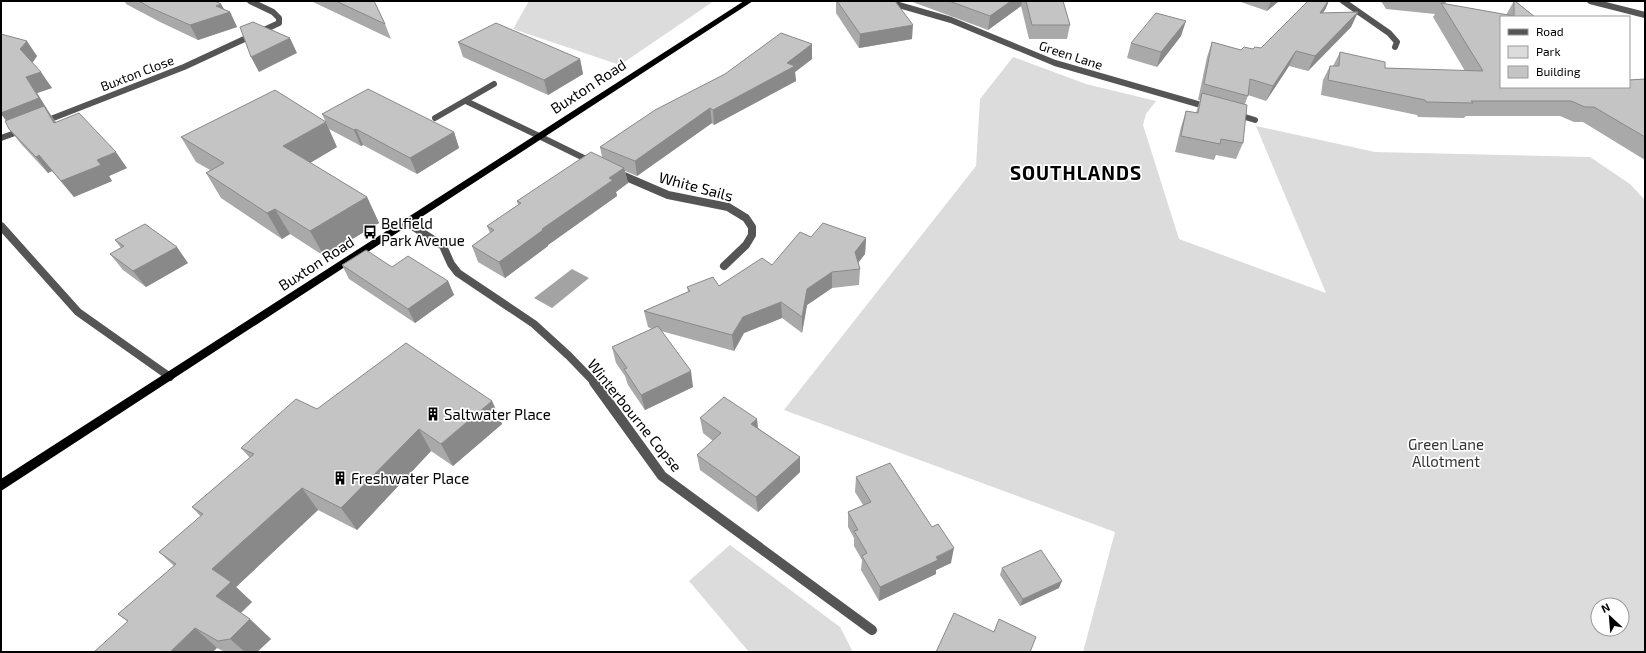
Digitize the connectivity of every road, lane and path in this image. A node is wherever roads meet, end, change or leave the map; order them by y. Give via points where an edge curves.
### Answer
1 (250, 1) edge
2 (749, 1) edge
3 (885, 1) edge
4 (1343, 1) edge
5 (1590, 1) edge
6 (1645, 14) edge
7 (1395, 47) dead end
8 (494, 84) dead end
9 (466, 101) junction
10 (1217, 109) edge
11 (1232, 113) edge
12 (435, 118) dead end
13 (1255, 120) dead end
14 (38, 124) edge
15 (30, 127) edge
16 (539, 136) junction
17 (1, 138) edge
18 (596, 164) edge
19 (610, 170) edge
20 (406, 222) junction
21 (1, 226) edge
22 (724, 266) dead end
23 (170, 377) junction
24 (1, 486) edge
25 (872, 630) dead end

1 - 14 street, Buxton Close via 273,12 279,18 279,23 184,67
2 - 16 highway, Buxton Road
3 - 10 street, Green Lane via 951,20 1055,63
4 - 7 street via 1389,33 1397,42
5 - 6 street
8 - 9 street
9 - 12 street
9 - 16 street
11 - 13 street
15 - 17 street
16 - 18 street
16 - 20 highway, Buxton Road
19 - 22 street, White Sails via 668,195 724,205 742,215 753,230 752,237
20 - 23 highway, Buxton Road
20 - 25 street, Winterbourne Copse via 442,246 458,273 534,324 569,356 593,381 662,476
21 - 23 street via 78,312
23 - 24 highway, Buxton Road

